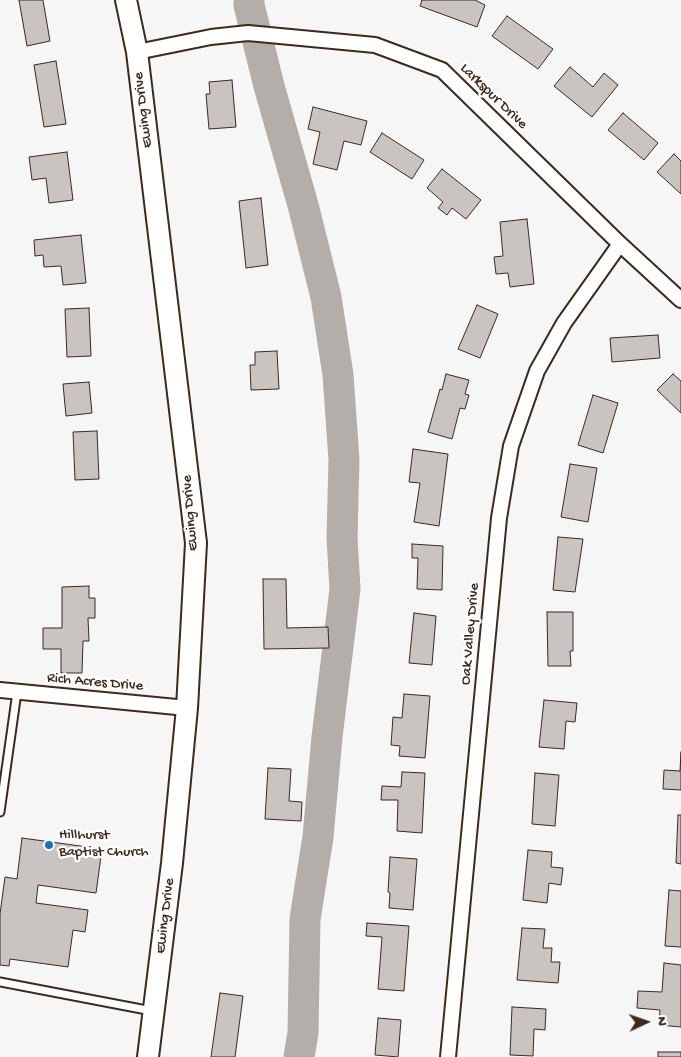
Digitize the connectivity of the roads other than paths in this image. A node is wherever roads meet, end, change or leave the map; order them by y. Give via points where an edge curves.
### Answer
1 (126, 0) edge
2 (138, 52) junction
3 (620, 244) junction
4 (681, 300) edge
5 (0, 690) edge
6 (17, 692) junction
7 (187, 708) junction
8 (0, 812) edge
9 (0, 982) edge
10 (154, 1012) junction
11 (148, 1057) edge
12 (448, 1057) edge

1 - 2 main road, Ewing Drive
2 - 3 street, Larkspur Drive via 210,37 248,33 375,45 442,70
2 - 7 main road, Ewing Drive via 196,543
3 - 4 street, Larkspur Drive
3 - 12 street, Oak Valley Drive via 564,323 537,371 511,446 499,518
5 - 6 street, Rich Acres Drive
6 - 7 street, Rich Acres Drive
6 - 8 lane
7 - 10 main road, Ewing Drive
9 - 10 lane
10 - 11 main road, Ewing Drive

